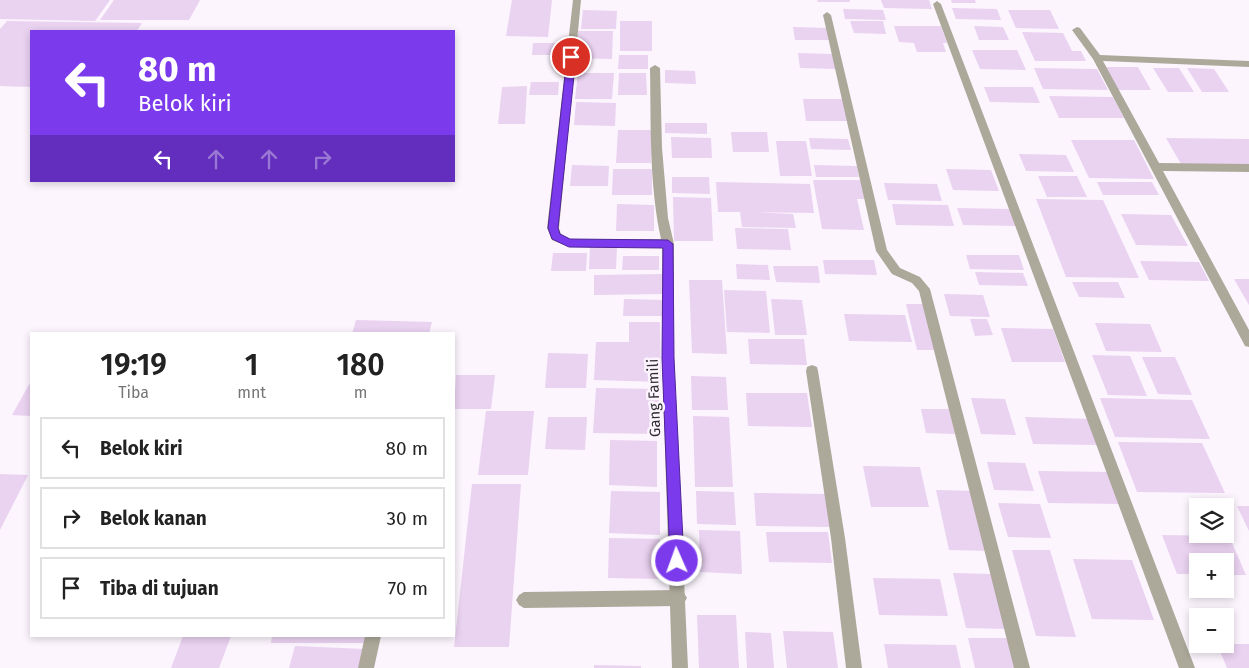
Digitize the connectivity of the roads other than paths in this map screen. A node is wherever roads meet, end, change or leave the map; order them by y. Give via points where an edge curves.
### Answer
1 (577, 0) edge
2 (937, 4) dead end
3 (827, 15) dead end
4 (1077, 30) dead end
5 (1096, 58) junction
6 (1249, 64) edge
7 (655, 68) dead end
8 (1156, 167) junction
9 (1249, 168) edge
10 (668, 244) junction
11 (1249, 342) edge
12 (812, 371) dead end
13 (679, 598) junction
14 (524, 600) dead end
15 (373, 637) edge
16 (366, 668) edge
17 (680, 668) edge
18 (854, 668) edge
19 (1022, 668) edge
20 (1187, 668) edge

1 - 10 street via 553,228 556,237 569,243
2 - 20 street
3 - 19 street via 882,251 896,271 916,280 924,289
4 - 5 street
5 - 6 street
5 - 8 street
7 - 10 street, Gang Famili via 657,156 662,218
8 - 9 street
8 - 11 street
10 - 13 street, Gang Famili via 668,358
12 - 18 street
13 - 14 street
13 - 17 street, Gang Famili
15 - 16 street

